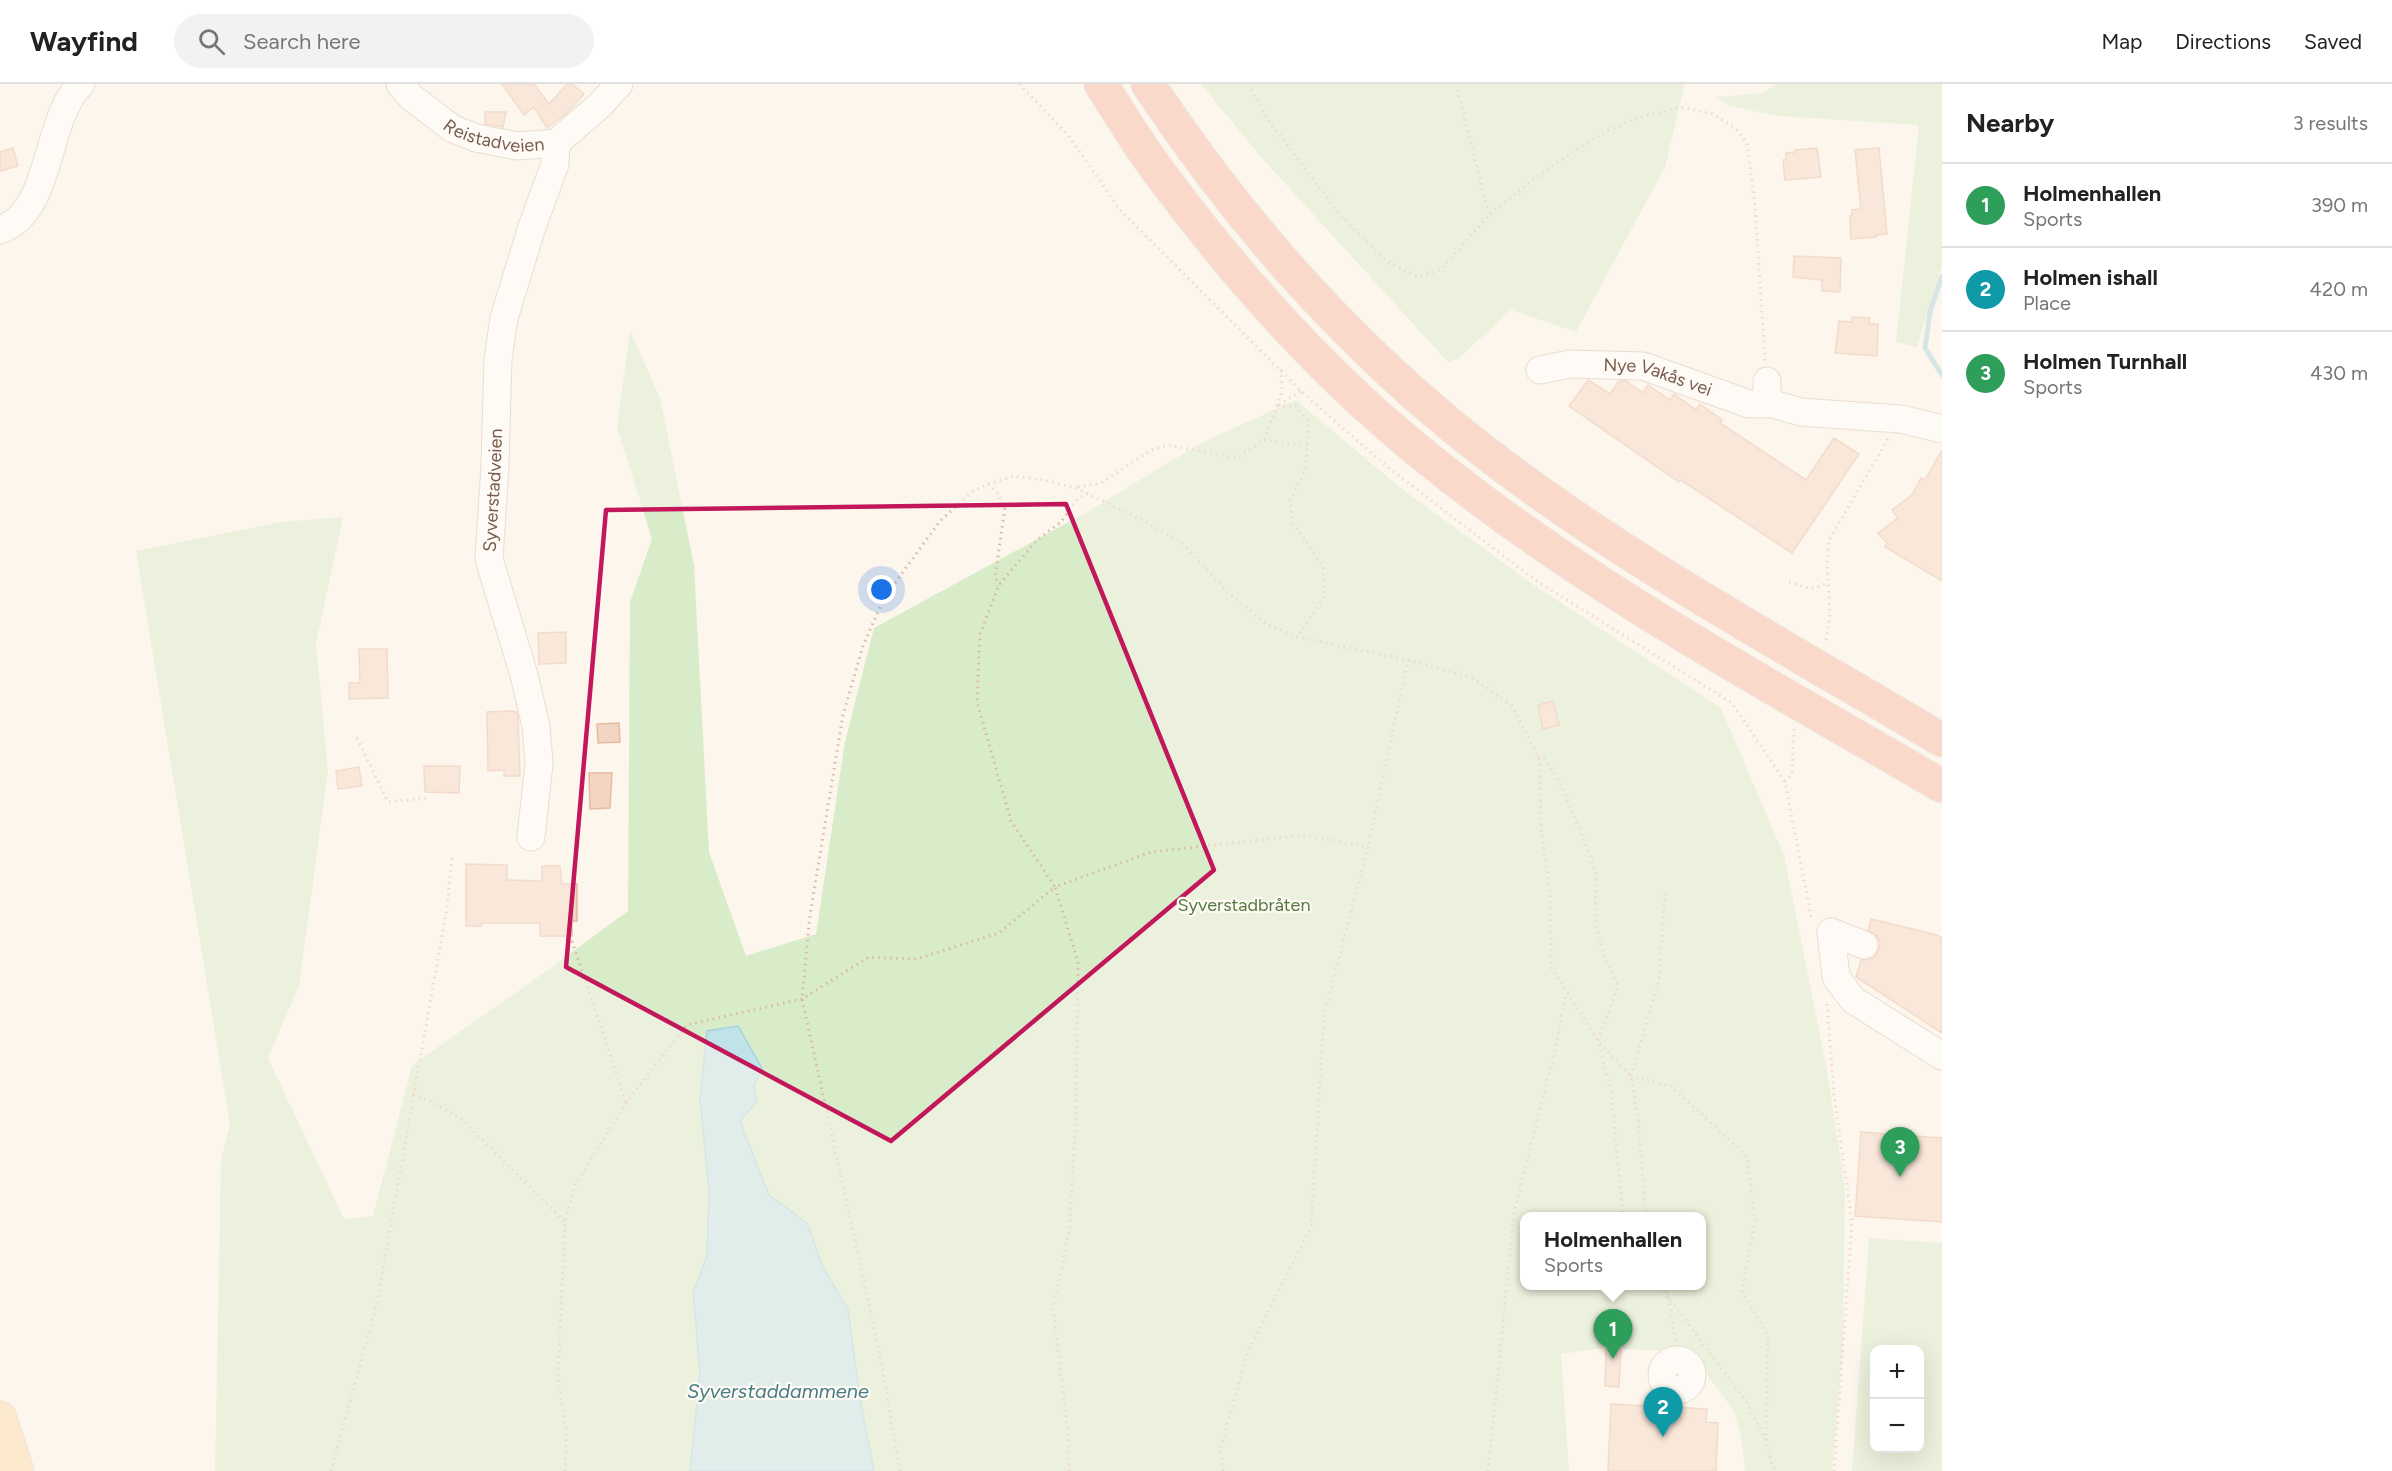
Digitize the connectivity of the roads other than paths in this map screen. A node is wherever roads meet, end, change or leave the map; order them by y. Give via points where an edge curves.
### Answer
1 (400, 84) edge
2 (619, 84) edge
3 (1101, 84) edge
4 (1148, 84) edge
5 (72, 87) edge
6 (556, 143) junction
7 (0, 230) edge
8 (1540, 370) dead end
9 (1942, 429) edge
10 (1942, 740) edge
11 (1942, 786) edge
12 (531, 837) dead end
13 (1864, 945) dead end
14 (1942, 1056) edge
15 (0, 1418) edge
16 (17, 1471) edge

1 - 6 street, Reistadveien via 446,124 476,138 517,146
2 - 6 street, Reistadveien
3 - 11 highway via 1155,166 1223,255 1298,339 1362,402 1433,462 1504,518 1630,602
4 - 10 highway via 1185,140 1245,217 1327,311 1458,430 1527,483 1648,565
5 - 7 street via 35,195 26,212
6 - 12 street, Syverstadveien via 555,164 504,318 498,359 489,540 489,559 536,726 539,763
8 - 9 street, Nye Vakås vei via 1570,364 1643,366 1749,404 1770,392 1801,412 1900,419
13 - 14 street via 1831,932 1836,978 1853,1000
15 - 16 main road

